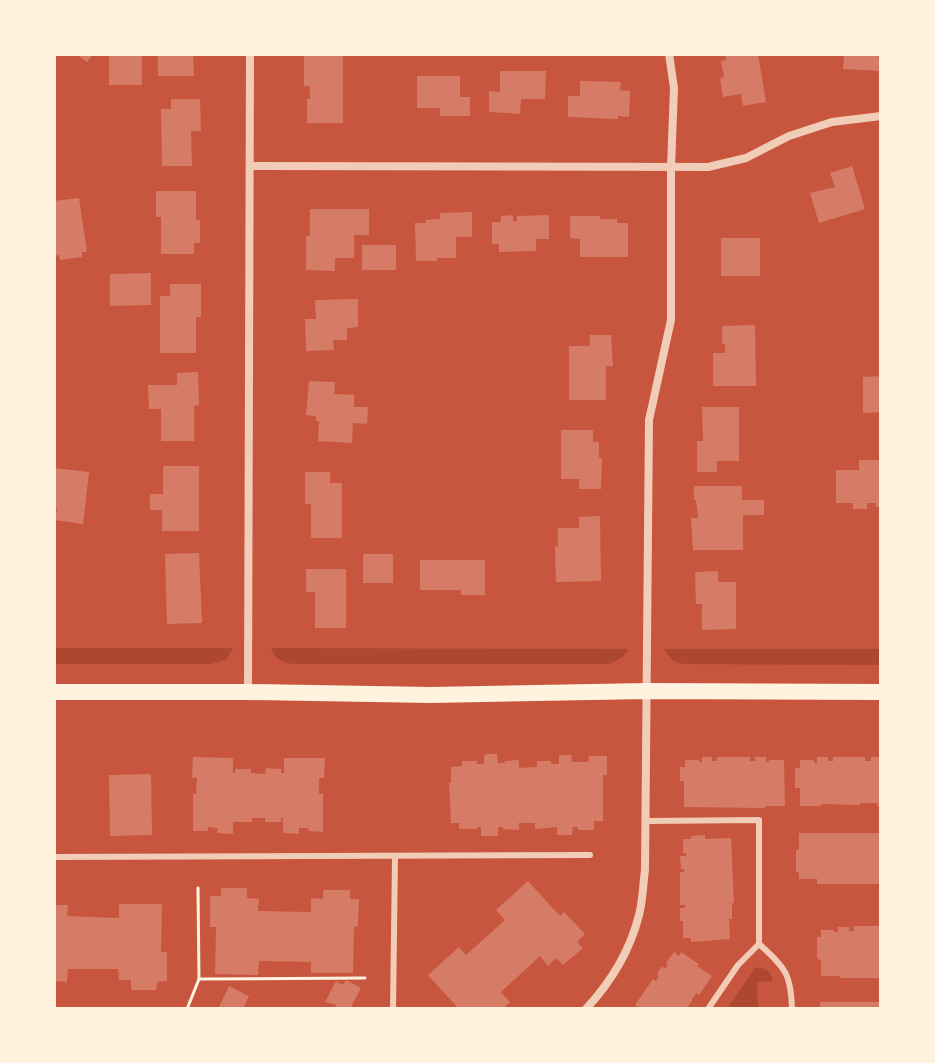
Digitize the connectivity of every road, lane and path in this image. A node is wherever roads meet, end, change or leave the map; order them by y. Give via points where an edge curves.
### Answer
1 (250, 54) edge
2 (669, 54) edge
3 (881, 116) edge
4 (250, 166) junction
5 (671, 168) junction
6 (647, 691) junction
7 (54, 692) edge
8 (248, 692) junction
9 (881, 692) edge
10 (646, 821) junction
11 (590, 855) dead end
12 (395, 856) junction
13 (54, 857) edge
14 (198, 888) dead end
15 (759, 944) junction
16 (365, 978) dead end
17 (199, 979) junction
18 (187, 1009) edge
19 (393, 1009) edge
20 (586, 1009) edge
21 (708, 1009) edge
22 (792, 1009) edge

1 - 4 street
2 - 5 street via 674,88
3 - 5 street via 832,122 746,158
4 - 5 street
4 - 8 street
5 - 6 street via 671,320 649,420
6 - 8 main road
6 - 9 main road
6 - 10 street
7 - 8 main road
10 - 15 lane via 759,820
10 - 20 street via 640,913 626,953
11 - 12 lane
12 - 13 lane
12 - 19 lane
14 - 17 path
15 - 21 lane
15 - 22 lane via 784,966
16 - 17 path
17 - 18 path

